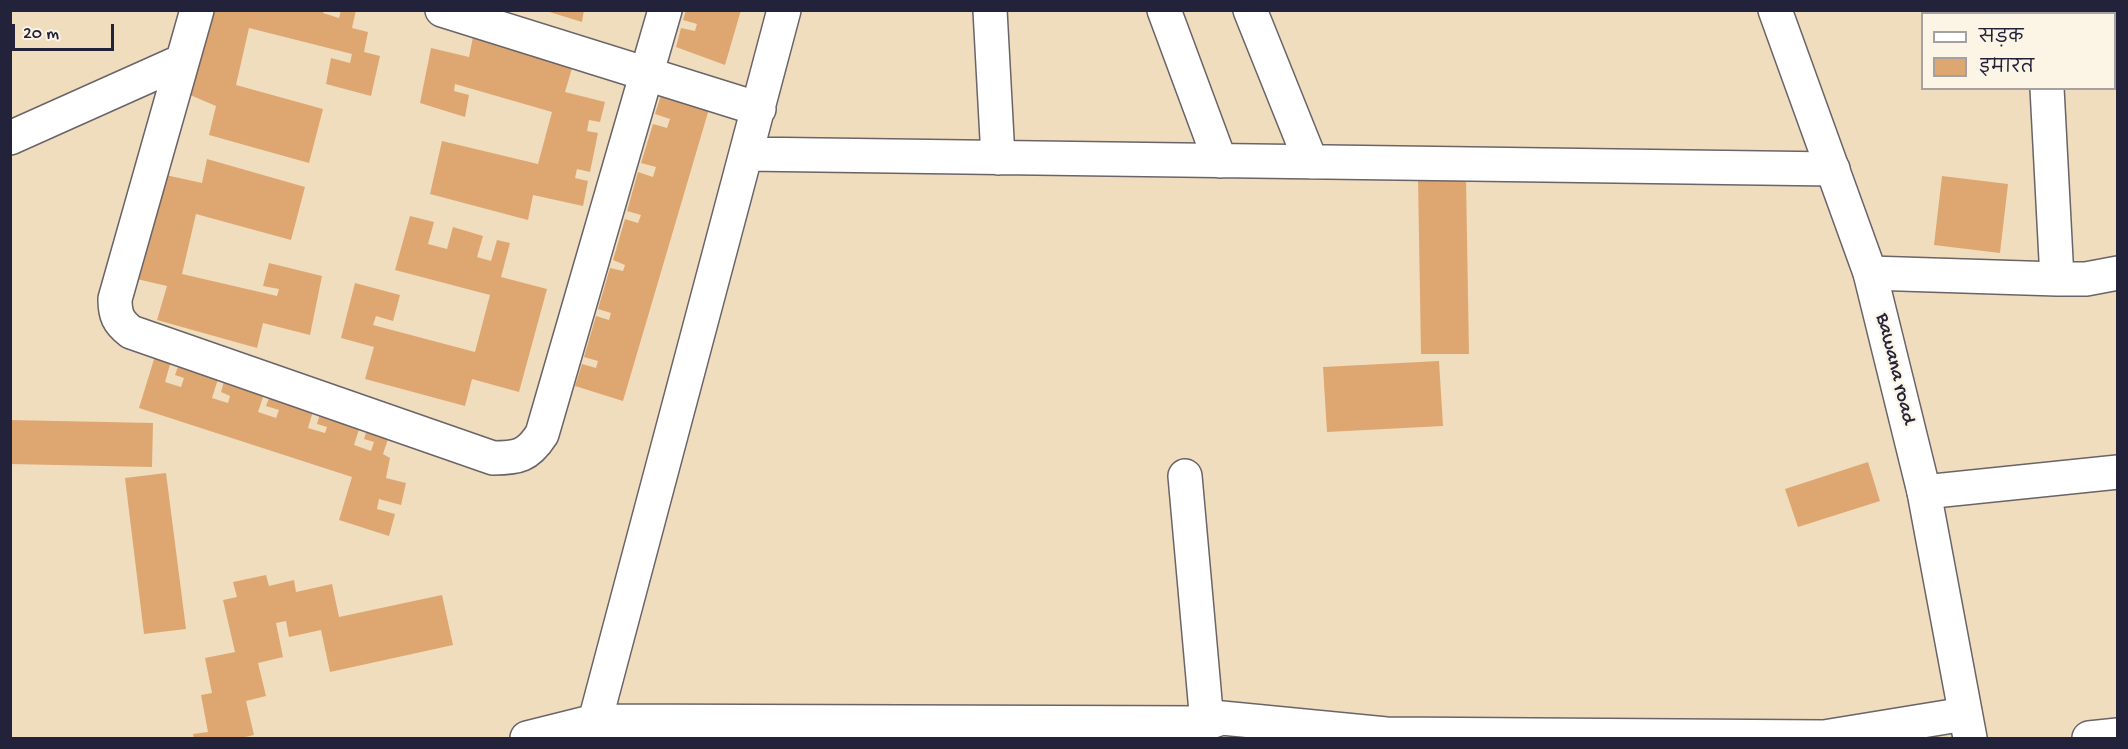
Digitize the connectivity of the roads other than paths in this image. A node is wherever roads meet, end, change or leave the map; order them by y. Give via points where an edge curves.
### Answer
1 (196, 10) edge
2 (442, 10) edge
3 (665, 10) edge
4 (784, 10) edge
5 (990, 10) edge
6 (1164, 10) edge
7 (1250, 10) edge
8 (1775, 10) edge
9 (182, 61) junction
10 (645, 74) junction
11 (2047, 90) edge
12 (759, 108) junction
13 (10, 138) edge
14 (747, 154) junction
15 (998, 158) junction
16 (1220, 161) junction
17 (1311, 162) junction
18 (1833, 169) junction
19 (1870, 273) junction
20 (2118, 273) edge
21 (2057, 279) junction
22 (2118, 472) edge
23 (1185, 476) dead end
24 (1924, 492) junction
25 (1218, 726) edge
26 (1967, 726) edge
27 (595, 730) edge
28 (2118, 735) edge
29 (1685, 737) edge
30 (527, 738) edge
31 (2089, 738) edge

1 - 9 street
2 - 10 street
3 - 10 street
4 - 12 street
5 - 15 street
6 - 16 street
7 - 17 street
8 - 18 street, Bawana road
9 - 10 street via 115,299 120,324 131,332 494,458 523,455 542,434
9 - 13 street
10 - 12 street
11 - 21 street
12 - 14 street
14 - 15 street
14 - 27 street
15 - 16 street
16 - 17 street
17 - 18 street
18 - 19 street, Bawana road
19 - 21 street
19 - 24 street, Bawana road
20 - 21 street
22 - 24 street
23 - 25 street
24 - 26 street, Bawana road
25 - 27 street
25 - 29 street via 1386,735
26 - 29 street via 1824,737
27 - 30 street
28 - 31 street

